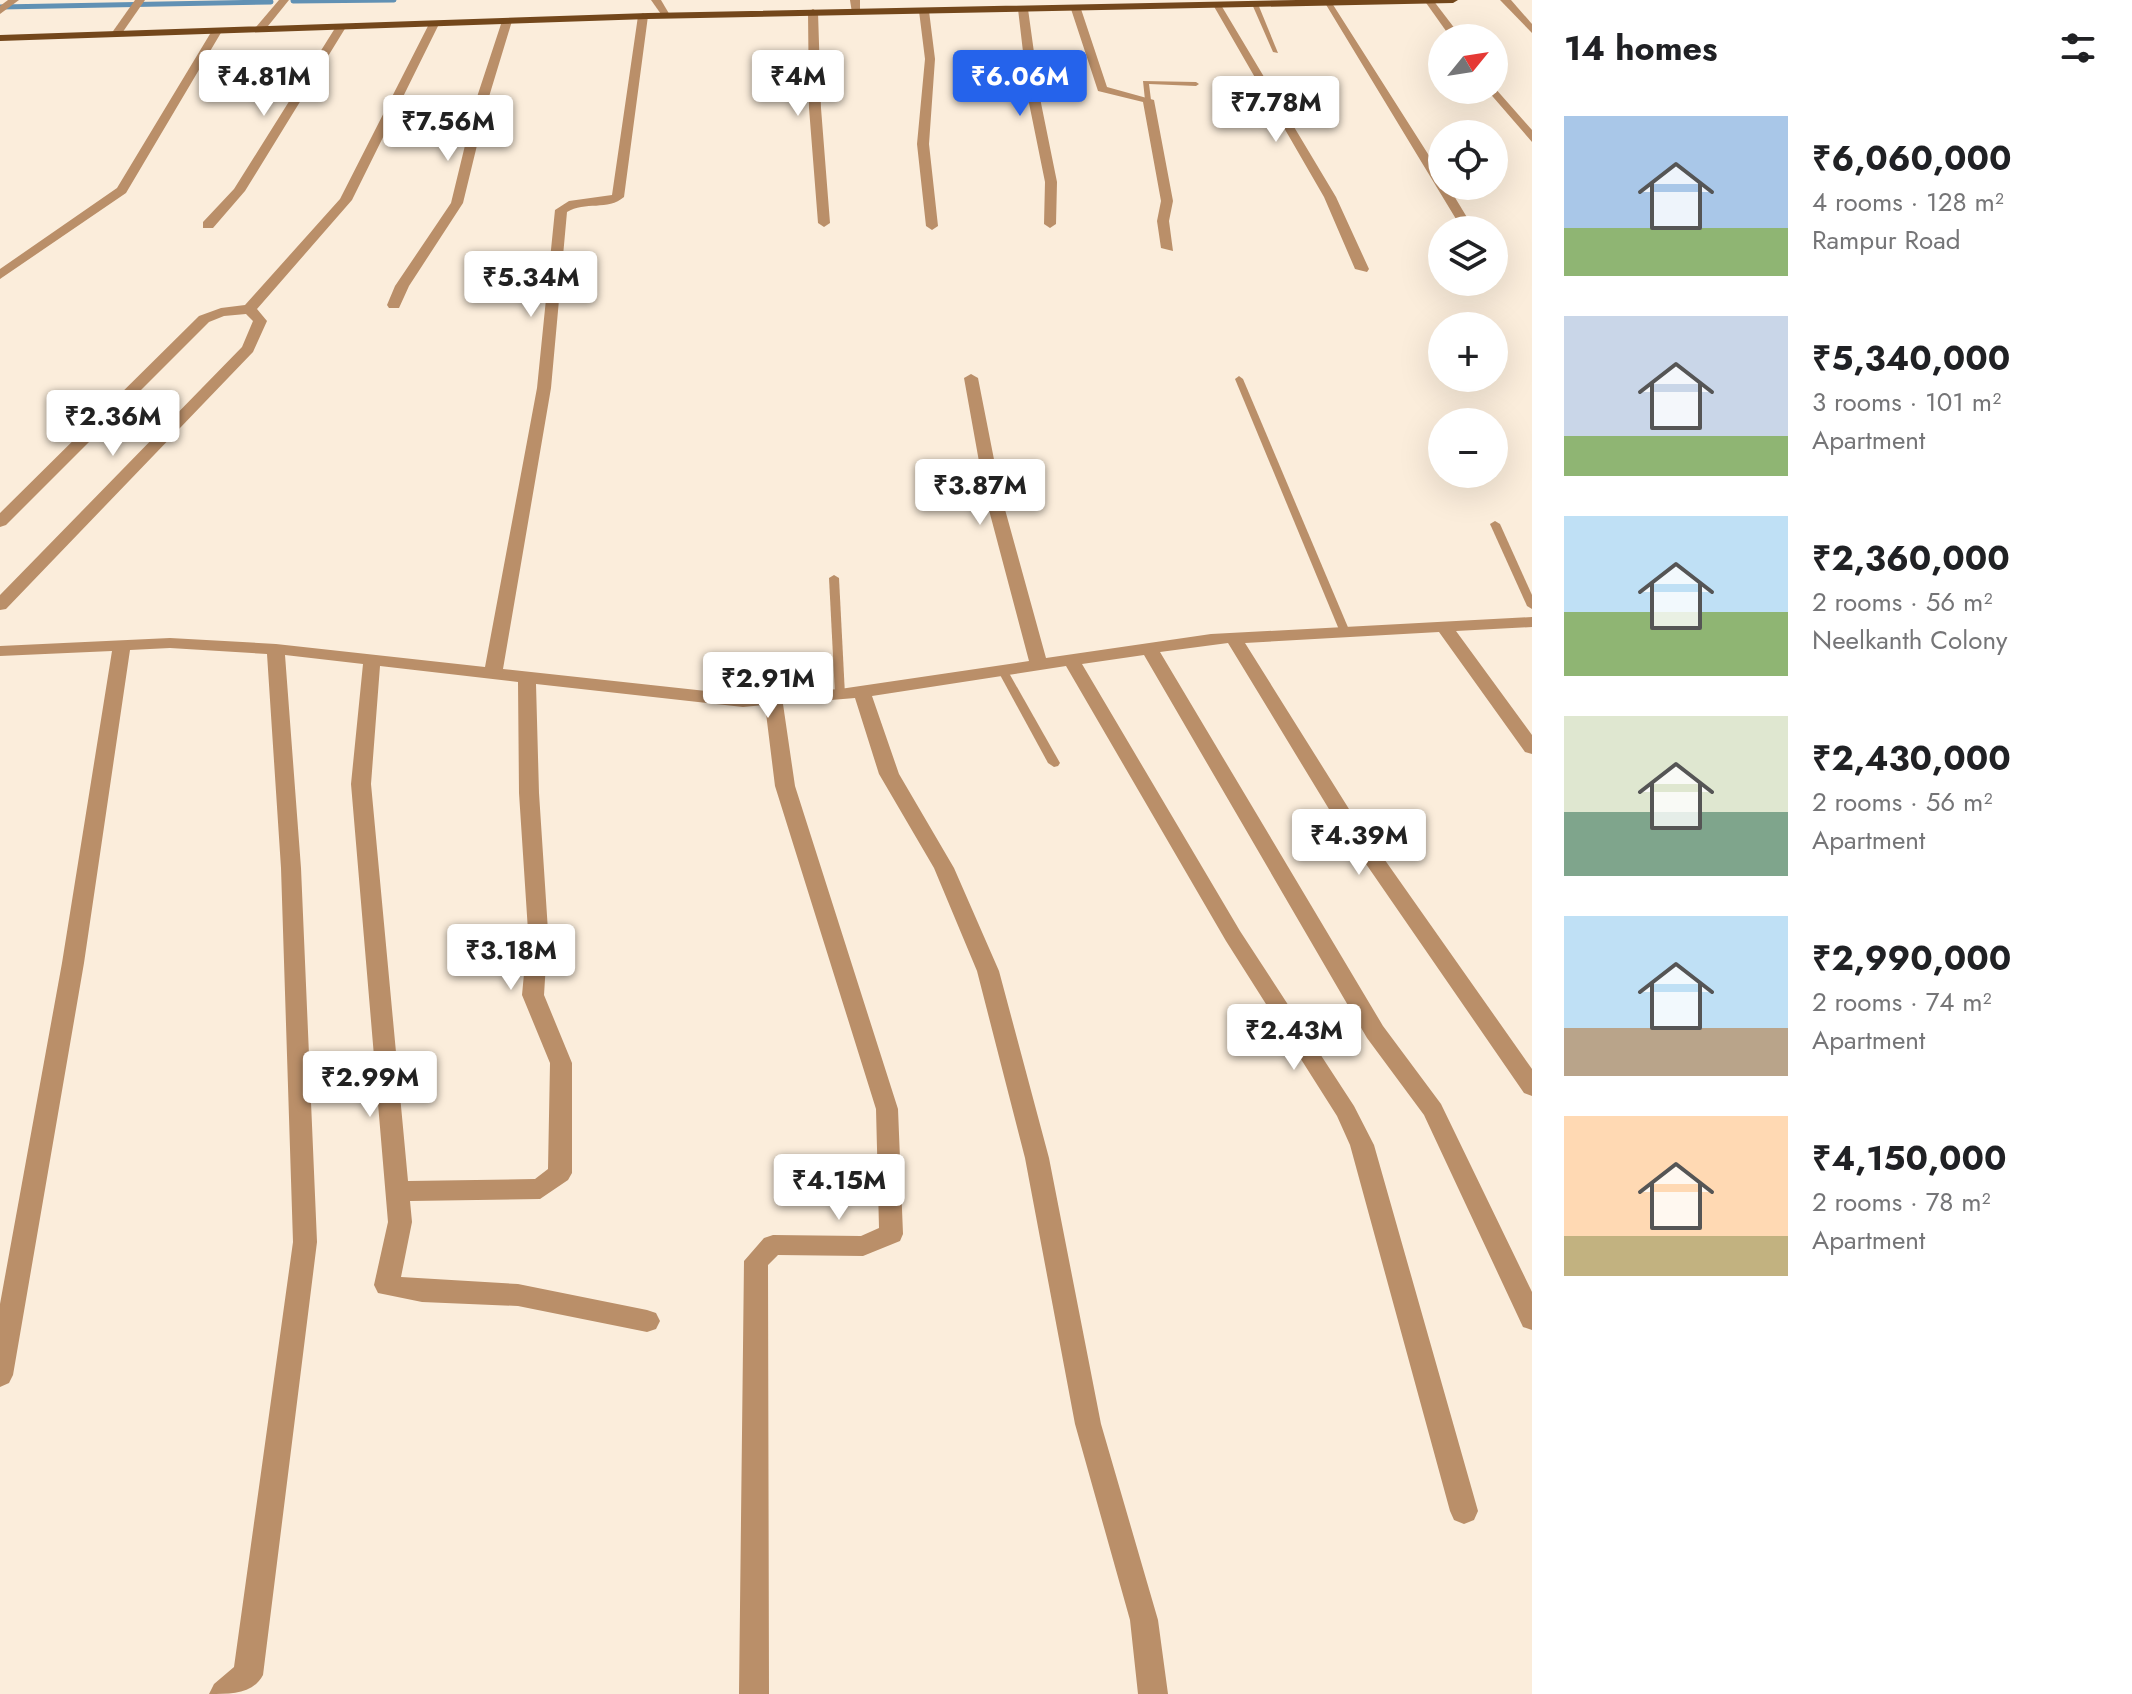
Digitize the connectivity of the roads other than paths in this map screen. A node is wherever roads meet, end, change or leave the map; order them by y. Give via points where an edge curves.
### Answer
1 (284, 0) edge
2 (656, 0) edge
3 (1453, 0) edge
4 (1505, 0) edge
5 (1406, 1) edge
6 (1428, 1) edge
7 (137, 3) edge
8 (1330, 3) junction
9 (1255, 4) junction
10 (1216, 5) junction
11 (856, 6) edge
12 (1079, 6) edge
13 (1023, 9) junction
14 (924, 11) junction
15 (813, 12) junction
16 (667, 15) junction
17 (643, 16) junction
18 (507, 21) junction
19 (434, 24) junction
20 (1446, 24) edge
21 (341, 27) junction
22 (260, 29) junction
23 (1532, 30) edge
24 (217, 31) junction
25 (116, 34) junction
26 (0, 38) edge
27 (1276, 52) dead end
28 (1196, 84) dead end
29 (1148, 100) junction
30 (1504, 104) edge
31 (1532, 138) edge
32 (1460, 216) edge
33 (824, 223) dead end
34 (1050, 224) dead end
35 (208, 225) dead end
36 (932, 226) dead end
37 (1168, 248) dead end
38 (1362, 269) dead end
39 (0, 275) edge
40 (394, 305) dead end
41 (249, 309) junction
42 (971, 378) dead end
43 (1239, 379) dead end
44 (0, 522) edge
45 (1495, 524) dead end
46 (834, 578) dead end
47 (0, 605) edge
48 (1532, 606) edge
49 (1532, 622) edge
50 (1444, 627) junction
51 (1345, 632) junction
52 (1233, 638) junction
53 (122, 645) junction
54 (1148, 647) junction
55 (276, 649) junction
56 (0, 651) edge
57 (1070, 658) junction
58 (372, 660) junction
59 (1039, 665) junction
60 (493, 672) junction
61 (1004, 673) junction
62 (527, 677) junction
63 (851, 693) junction
64 (773, 699) junction
65 (1532, 748) edge
66 (1054, 763) dead end
67 (1532, 1087) edge
68 (398, 1191) junction
69 (1532, 1319) edge
70 (647, 1321) dead end
71 (0, 1375) edge
72 (1464, 1511) dead end
73 (224, 1694) edge
74 (754, 1694) edge
75 (1153, 1694) edge

1 - 22 street
2 - 16 street
3 - 6 main road
4 - 23 street
5 - 6 main road
5 - 8 main road
6 - 20 street
7 - 25 street
8 - 9 main road
8 - 32 street
9 - 10 main road
9 - 27 lane
10 - 12 main road
10 - 38 street via 1330,197
11 - 14 main road
11 - 15 main road
12 - 13 main road
12 - 29 street via 1102,89
13 - 14 main road
13 - 34 street via 1051,182
14 - 36 street via 930,59 923,144
15 - 16 main road
15 - 33 street
16 - 17 main road
17 - 18 main road
17 - 60 street via 618,197 573,203 561,210 544,388
18 - 19 main road
18 - 40 street via 457,203
19 - 21 main road
19 - 41 street via 346,200
21 - 22 main road
21 - 35 street via 239,191
22 - 24 main road
24 - 25 main road
24 - 39 street via 122,190
25 - 26 main road
28 - 29 lane via 1145,82
29 - 37 street via 1167,201 1163,221
30 - 31 street
41 - 44 street via 204,319
41 - 47 street via 260,321 248,349
42 - 59 street via 993,495
43 - 51 lane
45 - 48 lane
46 - 63 lane
49 - 50 street
50 - 51 street
50 - 65 street
51 - 52 street
52 - 54 street
52 - 67 street via 1342,814
53 - 55 street
53 - 56 street
53 - 71 street via 73,963
54 - 57 street
54 - 69 street via 1375,1032 1433,1110
55 - 58 street
55 - 73 street via 291,868 305,1242 248,1675
57 - 59 street
57 - 72 street via 1362,1145
58 - 60 street
58 - 68 street via 361,784
59 - 61 street
60 - 62 street
61 - 63 street
61 - 66 lane
62 - 64 street via 743,701
62 - 68 street via 538,931 533,995 561,1063 560,1173 540,1189
63 - 64 street
63 - 75 street via 889,774 944,868 988,971 1037,1158 1088,1424 1144,1620
64 - 74 street via 785,786 887,1109 891,1234 863,1246 773,1245 756,1261
68 - 70 street via 400,1222 387,1285 518,1295

